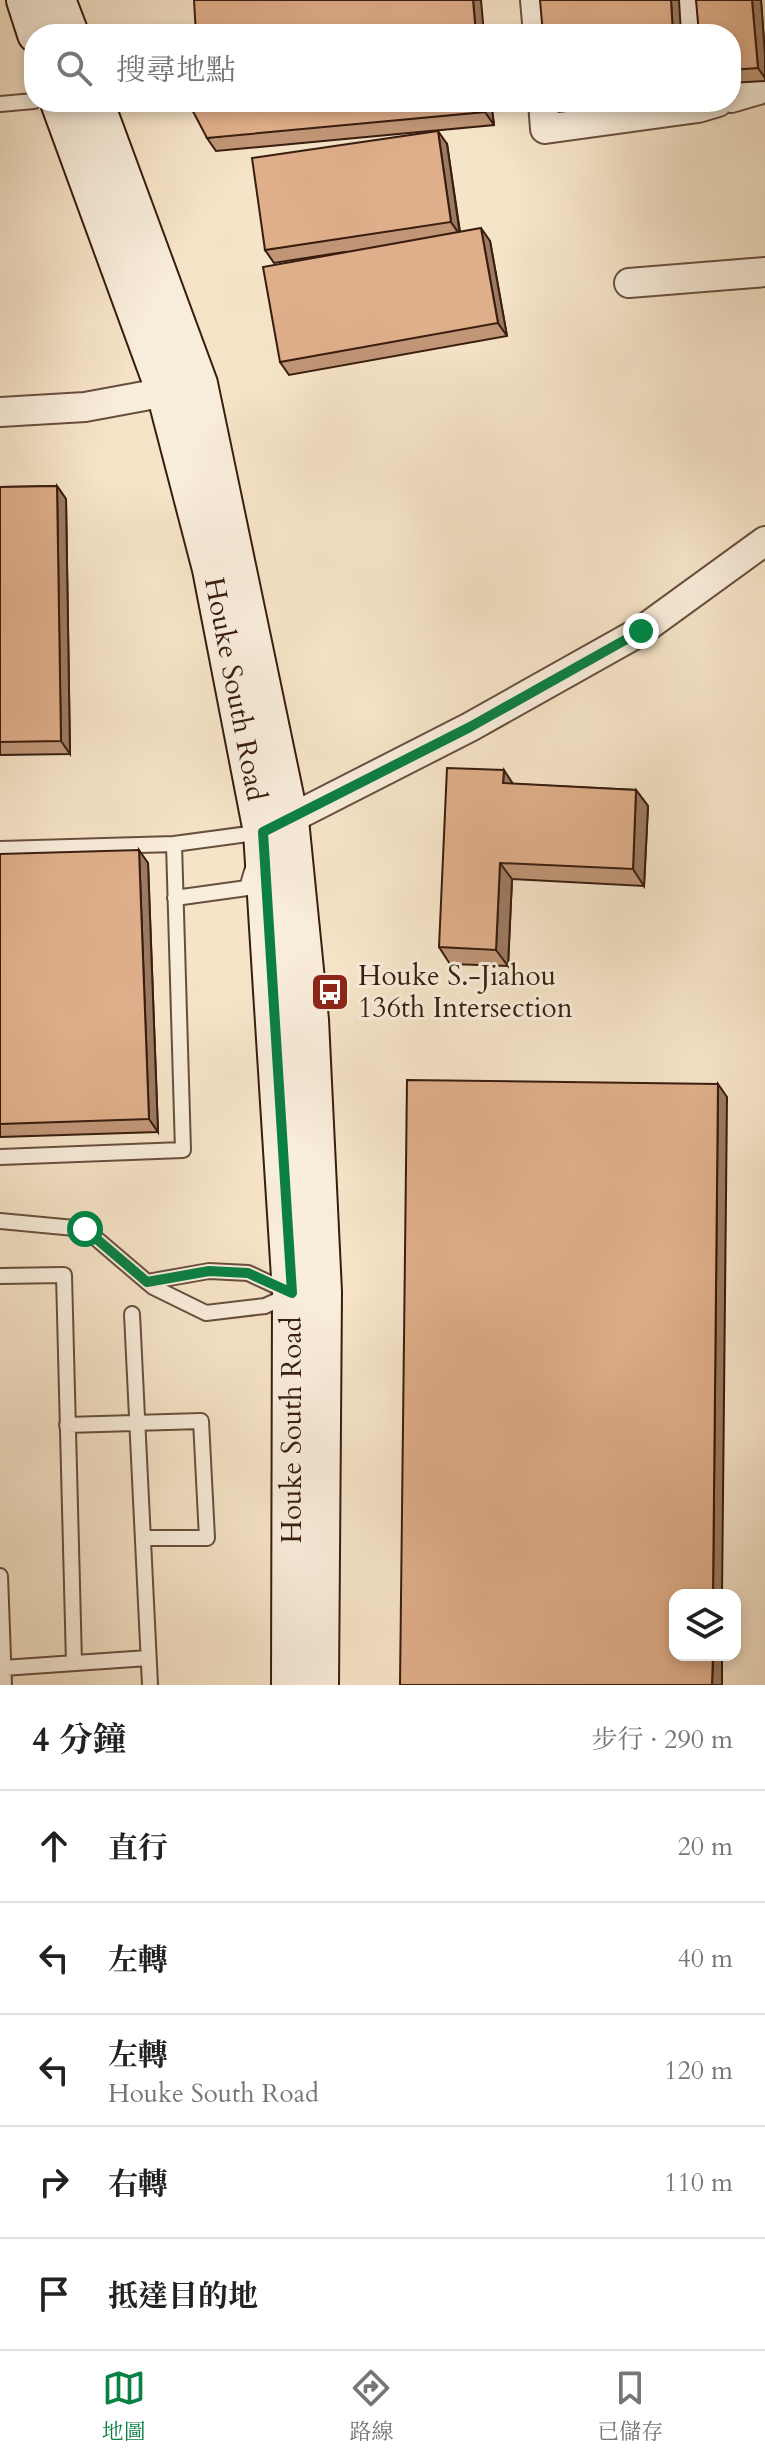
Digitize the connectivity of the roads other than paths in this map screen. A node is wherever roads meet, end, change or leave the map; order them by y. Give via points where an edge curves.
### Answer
1 (26, 0) edge
2 (56, 0) edge
3 (535, 0) edge
4 (690, 0) edge
5 (34, 24) edge
6 (65, 24) edge
7 (537, 24) edge
8 (691, 24) edge
9 (765, 88) edge
10 (741, 95) edge
11 (24, 102) edge
12 (0, 104) edge
13 (64, 112) edge
14 (97, 112) edge
15 (544, 112) edge
16 (653, 112) edge
17 (765, 272) edge
18 (629, 283) dead end
19 (182, 388) junction
20 (0, 412) edge
21 (765, 541) edge
22 (276, 826) junction
23 (174, 844) junction
24 (0, 849) edge
25 (175, 898) junction
26 (0, 1157) edge
27 (0, 1221) edge
28 (0, 1276) edge
29 (147, 1282) junction
30 (307, 1292) junction
31 (132, 1314) dead end
32 (138, 1422) junction
33 (67, 1425) junction
34 (143, 1538) junction
35 (0, 1576) edge
36 (148, 1658) junction
37 (74, 1663) junction
38 (3, 1668) junction
39 (4, 1685) edge
40 (150, 1685) edge
41 (291, 1685) edge
42 (319, 1685) edge

1 - 5 street
2 - 6 street
3 - 7 street
4 - 8 street
9 - 10 street
11 - 12 lane
13 - 19 street, Houke South Road
14 - 19 street, Houke South Road
15 - 16 street via 545,129
17 - 18 street
19 - 20 street via 85,407
19 - 22 street, Houke South Road
21 - 22 street via 641,631 470,727
22 - 23 lane
22 - 25 lane via 247,888
22 - 30 street, Houke South Road via 309,1020
23 - 24 lane
23 - 25 lane
25 - 26 lane via 183,1150
27 - 29 lane via 85,1229
28 - 33 lane via 64,1275
29 - 30 lane via 209,1271 248,1273
29 - 30 lane via 206,1313 265,1306
30 - 41 street, Houke South Road
30 - 42 street, Houke South Road
31 - 32 lane
32 - 33 lane
32 - 34 lane
32 - 34 lane via 201,1421 207,1538
33 - 37 lane
34 - 36 lane
35 - 38 lane
36 - 37 lane
36 - 40 lane
37 - 38 lane
38 - 39 lane

